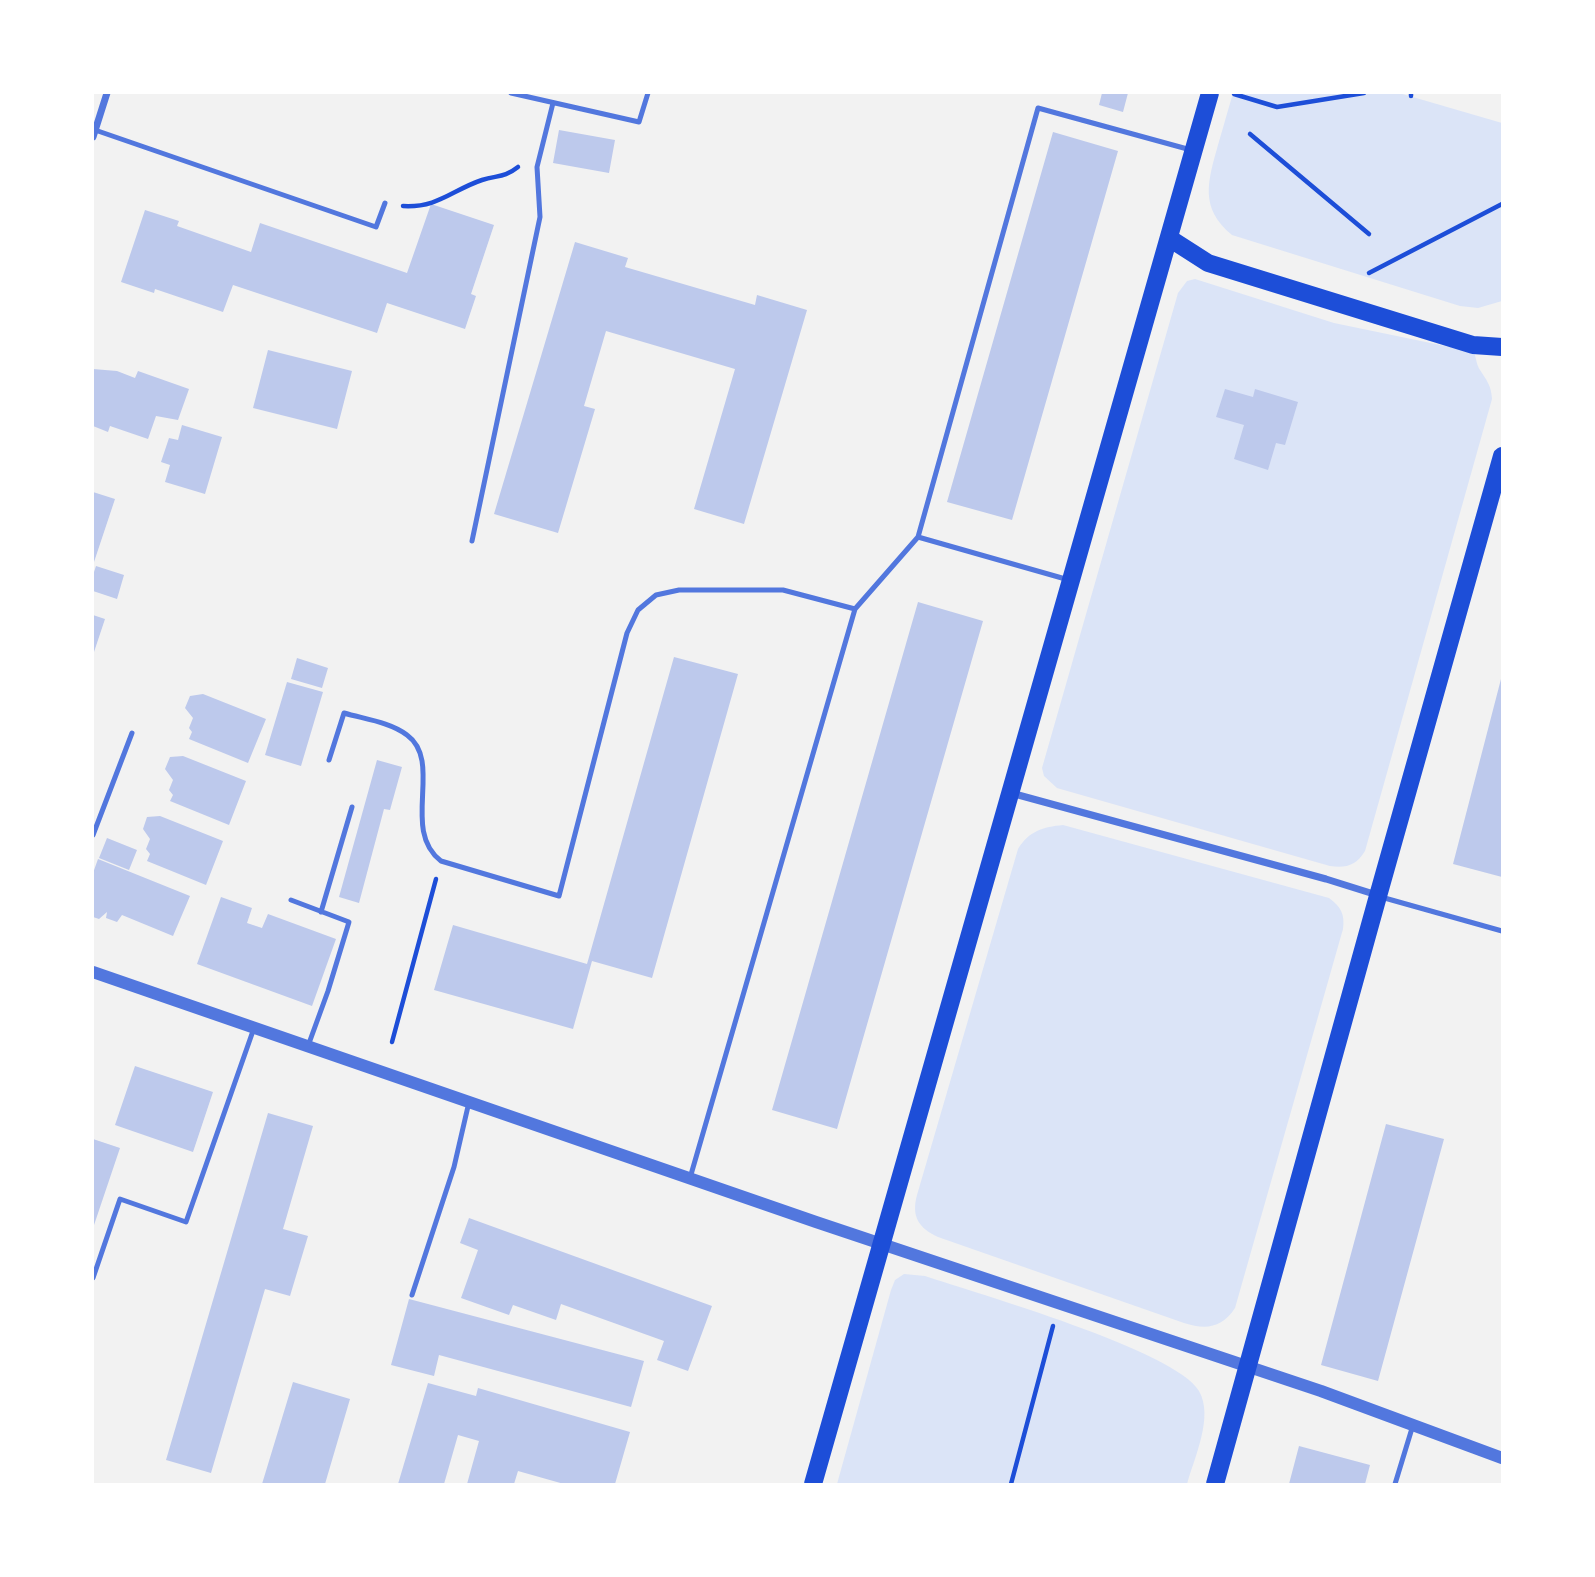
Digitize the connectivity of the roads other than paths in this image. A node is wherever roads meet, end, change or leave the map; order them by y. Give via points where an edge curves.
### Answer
1 (107, 93) edge
2 (511, 93) edge
3 (648, 93) edge
4 (1210, 93) edge
5 (553, 103) junction
6 (94, 133) edge
7 (1194, 151) junction
8 (385, 203) road end
9 (1169, 238) junction
10 (1502, 347) edge
11 (1502, 456) edge
12 (918, 537) junction
13 (472, 541) dead end
14 (1071, 581) junction
15 (855, 609) junction
16 (132, 733) dead end
17 (329, 760) dead end
18 (1011, 793) junction
19 (352, 807) dead end
20 (93, 835) edge
21 (1378, 895) junction
22 (291, 900) dead end
23 (321, 912) junction
24 (1502, 931) edge
25 (93, 972) edge
26 (254, 1028) junction
27 (308, 1046) junction
28 (469, 1102) junction
29 (690, 1178) junction
30 (881, 1243) junction
31 (93, 1278) edge
32 (412, 1294) dead end
33 (1247, 1366) junction
34 (1413, 1425) junction
35 (1502, 1458) edge
36 (813, 1484) edge
37 (1216, 1484) edge
38 (1395, 1484) edge

1 - 6 street
2 - 5 lane
3 - 5 lane via 639,122
4 - 7 main road
5 - 13 lane via 537,167 540,217
6 - 8 lane via 376,227
7 - 9 main road
7 - 12 lane via 1038,108
9 - 10 main road via 1208,263 1474,345
9 - 14 main road
11 - 21 main road
12 - 14 lane
12 - 15 lane
14 - 18 main road
15 - 17 lane via 783,590 680,590 656,595 638,610 627,633 559,896 441,861 430,853 424,841 421,759 417,746 397,729 344,713
15 - 29 lane
16 - 20 lane
18 - 21 street
18 - 30 main road
19 - 23 lane
21 - 24 lane
21 - 33 main road
22 - 23 lane
23 - 27 lane via 349,922
25 - 26 street
26 - 27 street
26 - 31 lane via 186,1222 120,1199
27 - 28 street
28 - 29 street
28 - 32 lane via 454,1167
29 - 30 street
30 - 33 street
30 - 36 main road
33 - 34 street
33 - 37 main road
34 - 35 street
34 - 38 lane

